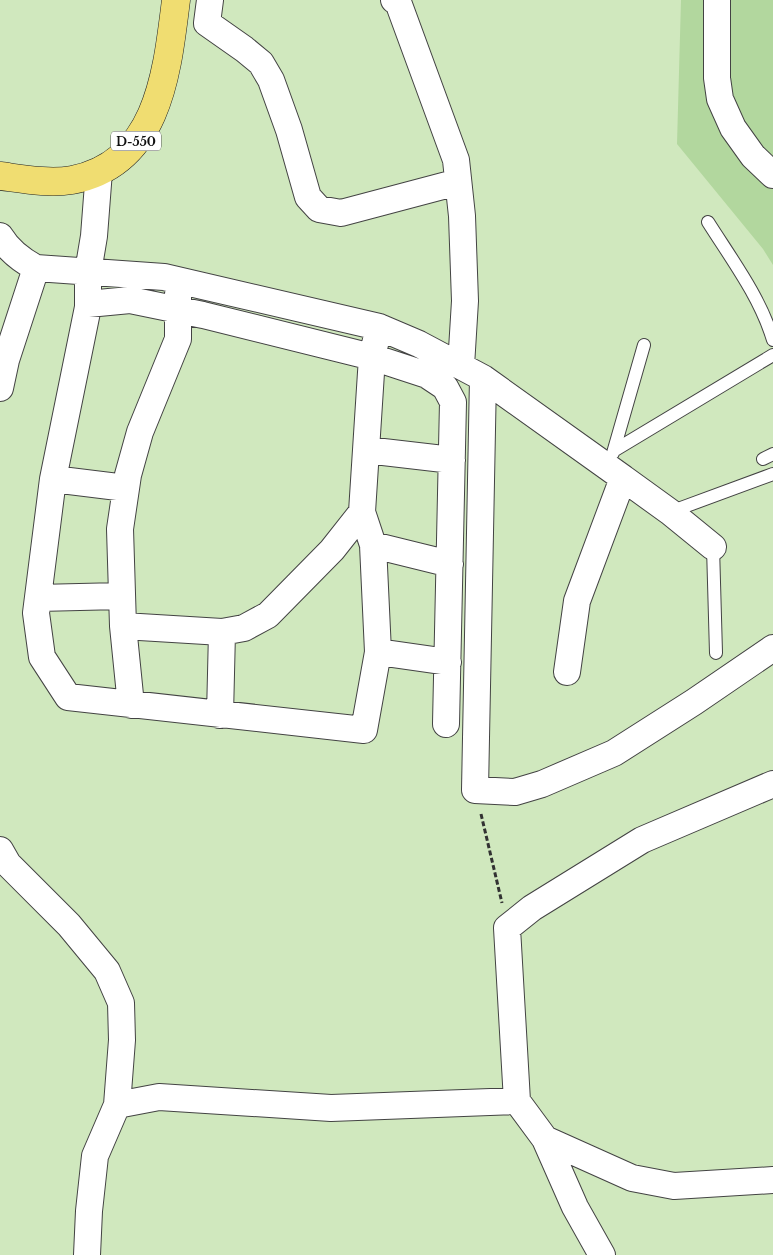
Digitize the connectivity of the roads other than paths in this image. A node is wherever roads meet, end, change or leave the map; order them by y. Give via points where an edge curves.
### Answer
1 (176, 0) edge
2 (210, 0) edge
3 (394, 0) edge
4 (717, 0) edge
5 (99, 172) junction
6 (773, 175) edge
7 (0, 176) edge
8 (458, 182) junction
9 (708, 222) dead end
10 (0, 236) edge
11 (36, 268) junction
12 (88, 272) junction
13 (179, 281) junction
14 (88, 304) junction
15 (177, 310) junction
16 (379, 328) junction
17 (773, 340) edge
18 (644, 345) dead end
19 (773, 355) edge
20 (372, 357) junction
21 (461, 366) junction
22 (484, 378) junction
23 (0, 388) edge
24 (366, 450) junction
25 (452, 460) junction
26 (614, 464) junction
27 (773, 474) edge
28 (53, 479) junction
29 (126, 488) junction
30 (362, 512) junction
31 (670, 512) junction
32 (373, 545) junction
33 (712, 546) joint
34 (450, 564) junction
35 (121, 596) junction
36 (38, 598) junction
37 (123, 626) junction
38 (222, 632) junction
39 (773, 648) edge
40 (378, 652) junction
41 (716, 653) dead end
42 (448, 662) junction
43 (567, 672) dead end
44 (132, 705) junction
45 (220, 715) junction
46 (446, 724) dead end
47 (773, 784) edge
48 (0, 850) edge
49 (517, 1101) junction
50 (117, 1105) junction
51 (545, 1139) junction
52 (773, 1180) edge
53 (87, 1255) edge
54 (602, 1255) edge

1 - 5 main road, D-550 via 170,48 155,111 130,149
2 - 8 street via 207,23 261,63 271,80 308,197 319,209 341,212
3 - 8 street via 398,2 456,160
4 - 6 street via 720,99 733,128 753,156
5 - 7 main road, D-550 via 71,180 40,181
5 - 12 street
8 - 21 street via 466,301
9 - 17 lane via 754,295
10 - 11 street via 20,259
11 - 12 street
11 - 23 street
12 - 13 street via 164,277
12 - 14 street
13 - 15 street
13 - 16 street
14 - 15 street via 130,300
14 - 28 street
15 - 20 street
15 - 29 street via 178,339 140,432
16 - 20 street
16 - 21 street
18 - 26 lane
19 - 26 lane
20 - 24 street
20 - 25 street via 427,375 444,387 453,402
21 - 22 street
22 - 26 street
22 - 39 street via 475,790 514,792 542,784 614,753
24 - 25 street
24 - 30 street
25 - 34 street
26 - 31 street
26 - 43 street via 577,601
27 - 31 lane
28 - 29 street
28 - 36 street
29 - 35 street via 120,529
30 - 32 street
30 - 38 street via 332,550 268,615 244,628
31 - 33 street
32 - 34 street
32 - 40 street
33 - 41 lane
34 - 42 street
35 - 36 street
35 - 37 street
36 - 44 street via 36,613 42,657 68,697
37 - 38 street
37 - 44 street
38 - 45 street
40 - 42 street
40 - 45 street via 364,730
42 - 46 street
44 - 45 street
47 - 49 street via 642,840 532,908 507,928
48 - 50 street via 8,864 69,924 106,971 122,1003
49 - 50 street via 331,1108 159,1097
49 - 51 street
50 - 53 street via 96,1156
51 - 52 street via 632,1178 674,1186
51 - 54 street via 575,1207

